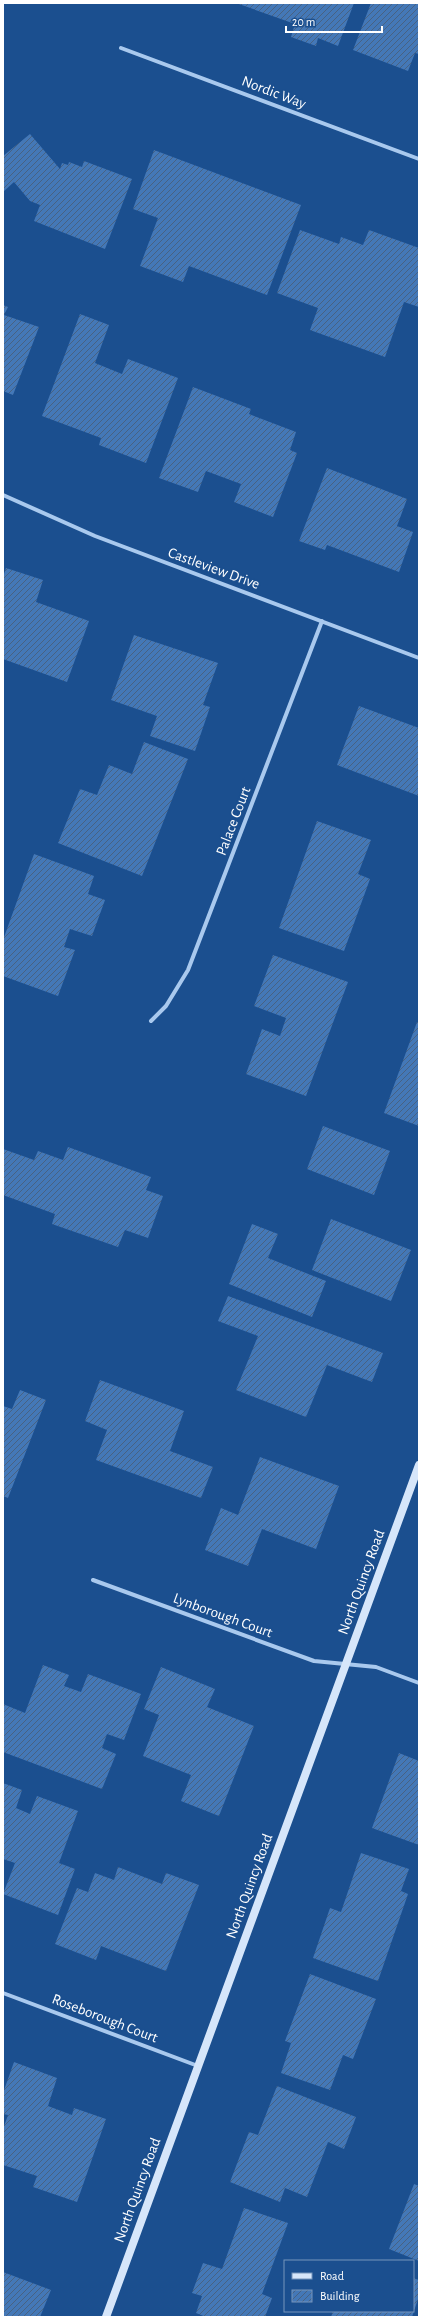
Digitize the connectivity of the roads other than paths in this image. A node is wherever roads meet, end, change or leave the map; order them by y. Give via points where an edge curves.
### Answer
1 (122, 48) dead end
2 (419, 159) edge
3 (3, 495) edge
4 (322, 621) junction
5 (419, 658) edge
6 (151, 1021) dead end
7 (419, 1465) edge
8 (93, 1580) dead end
9 (346, 1664) junction
10 (419, 1683) edge
11 (3, 1993) edge
12 (198, 2066) junction
13 (106, 2317) edge

1 - 2 street, Nordic Way
3 - 4 street, Castleview Drive via 95,536
4 - 5 street, Castleview Drive
4 - 6 street, Palace Court via 188,970 170,1000
7 - 9 street, North Quincy Road
8 - 9 street, Lynborough Court via 314,1661
9 - 10 street, Lynborough Court via 376,1667
9 - 12 street, North Quincy Road
11 - 12 street, Roseborough Court
12 - 13 street, North Quincy Road

